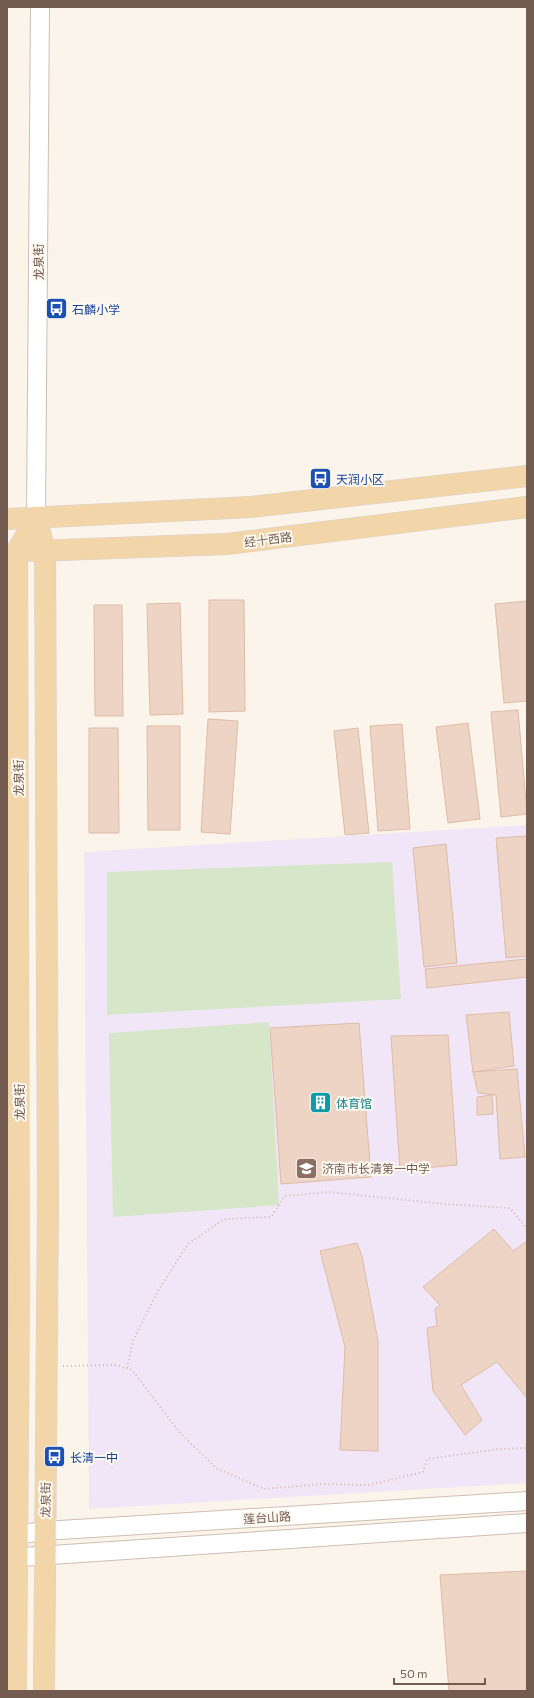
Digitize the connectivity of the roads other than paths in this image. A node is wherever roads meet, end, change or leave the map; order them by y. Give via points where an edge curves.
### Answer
1 (40, 7) edge
2 (527, 476) edge
3 (527, 507) edge
4 (36, 518) junction
5 (7, 519) edge
6 (45, 550) junction
7 (12, 552) edge
8 (527, 1501) edge
9 (527, 1523) edge
10 (44, 1531) junction
11 (12, 1535) edge
12 (44, 1556) junction
13 (12, 1558) edge
14 (16, 1691) edge
15 (44, 1691) edge

1 - 4 main road, 龙泉街
2 - 4 main road via 251,507
3 - 6 main road, 经十西路 via 227,544
4 - 5 main road
4 - 6 main road, 龙泉街
4 - 7 main road, 龙泉街
6 - 7 main road, 经十西路
6 - 10 main road, 龙泉街 via 48,1185
7 - 11 main road, 龙泉街 via 19,1300
8 - 10 main road, 莲台山路
9 - 12 main road, 莲台山路
10 - 11 main road, 莲台山路
10 - 12 main road, 龙泉街
11 - 13 main road, 龙泉街
12 - 13 main road, 莲台山路
12 - 15 main road, 龙泉街
13 - 14 main road, 龙泉街

